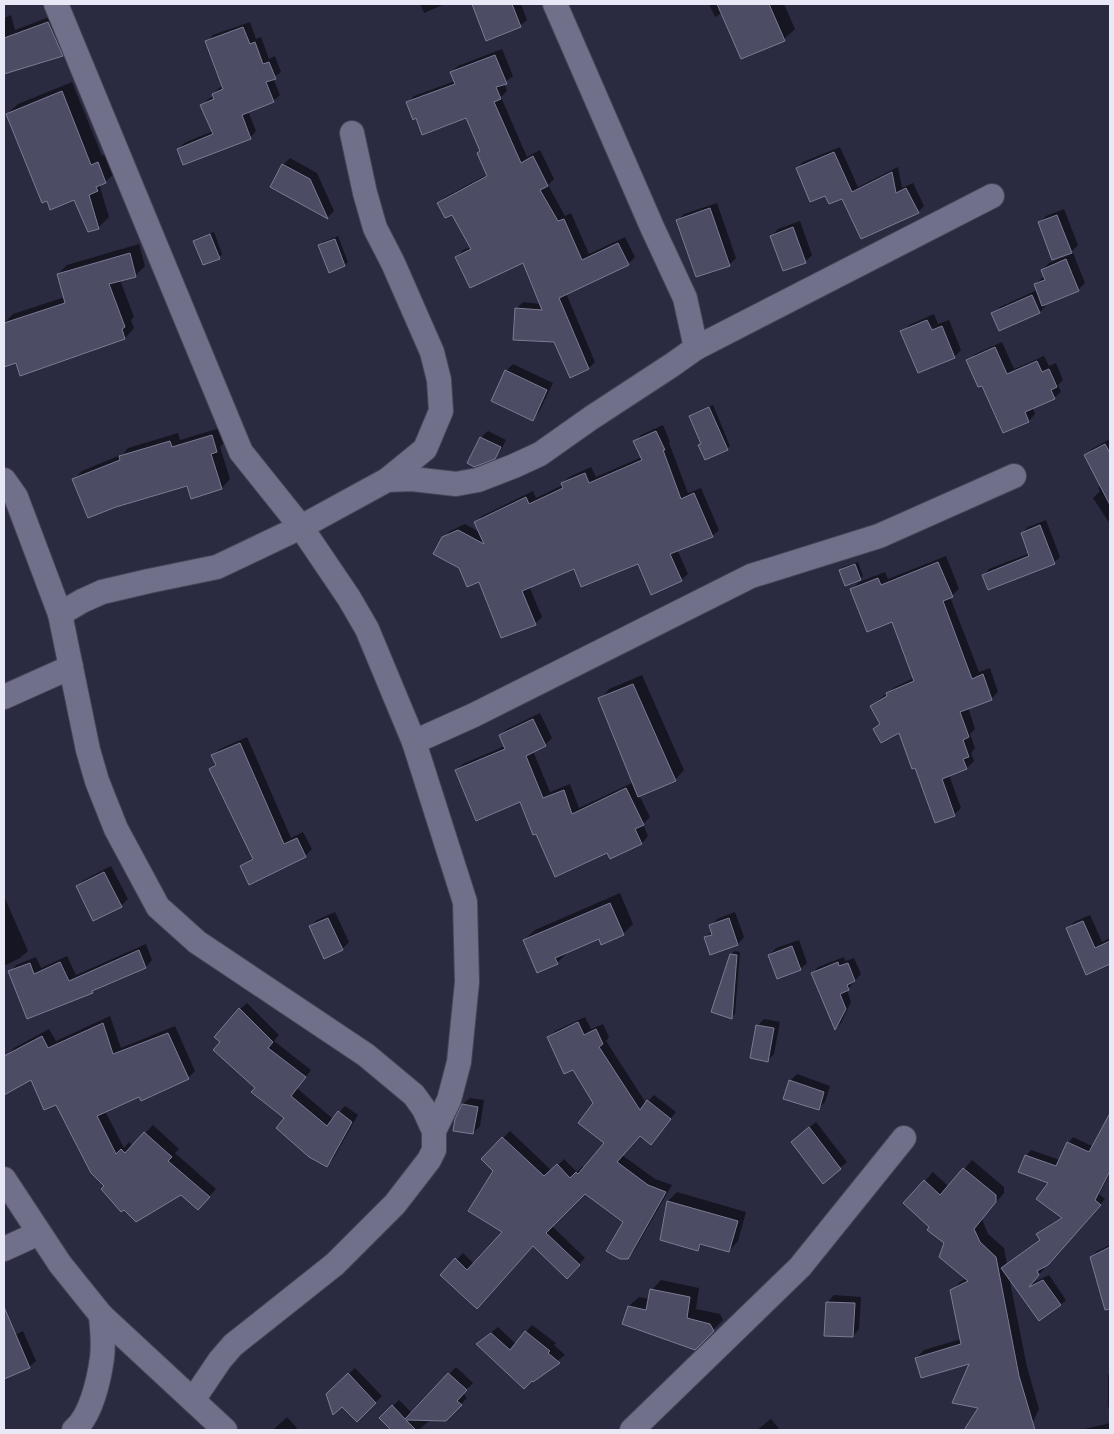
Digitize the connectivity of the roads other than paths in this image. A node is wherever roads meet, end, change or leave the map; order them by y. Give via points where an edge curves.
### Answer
1 (56, 4) edge
2 (555, 4) edge
3 (352, 132) dead end
4 (992, 196) dead end
5 (696, 348) junction
6 (1014, 476) dead end
7 (4, 480) edge
8 (387, 480) junction
9 (301, 527) junction
10 (60, 614) junction
11 (71, 667) junction
12 (4, 697) edge
13 (414, 742) junction
14 (434, 1131) junction
15 (904, 1138) dead end
16 (4, 1179) edge
17 (40, 1233) junction
18 (4, 1249) edge
19 (102, 1315) junction
20 (132, 1343) junction
21 (102, 1357) junction
22 (193, 1400) junction
23 (74, 1430) edge
24 (225, 1430) edge
25 (632, 1430) edge

1 - 9 street via 241,452
2 - 5 street via 685,298
3 - 8 street via 375,228 432,352 440,380 441,411 425,449
4 - 5 street
5 - 8 street via 540,454 514,466 478,480 456,484
6 - 13 street via 879,536 752,576
7 - 10 street via 16,497
8 - 9 street
9 - 10 street via 217,567 102,592
9 - 13 street via 366,629
10 - 11 street
11 - 12 street
11 - 14 street via 97,781 116,828 158,907 197,942 366,1055 414,1095
13 - 14 street via 465,902 467,982 459,1062 449,1100
14 - 22 street via 434,1150 429,1160 395,1204 336,1264 233,1345
15 - 25 street via 800,1268
16 - 17 street
17 - 18 street
17 - 19 street via 60,1264
19 - 20 street
19 - 21 street
20 - 21 street
20 - 22 street
21 - 23 street via 88,1412 82,1424
22 - 24 street

